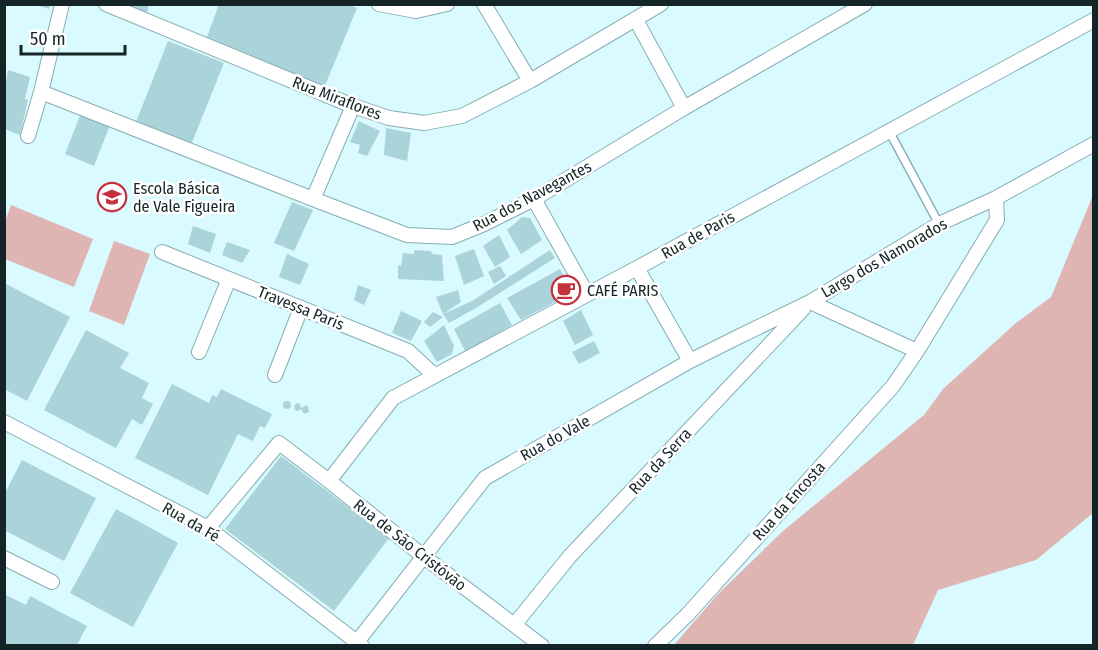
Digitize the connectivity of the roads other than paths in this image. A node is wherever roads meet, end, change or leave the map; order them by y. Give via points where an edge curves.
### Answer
1 (62, 4) edge
2 (106, 4) edge
3 (379, 4) edge
4 (447, 4) edge
5 (484, 4) edge
6 (661, 4) edge
7 (865, 4) edge
8 (636, 20) junction
9 (1094, 20) edge
10 (530, 81) junction
11 (41, 92) junction
12 (353, 106) junction
13 (684, 108) junction
14 (888, 131) junction
15 (28, 136) dead end
16 (1094, 144) edge
17 (996, 198) junction
18 (534, 199) junction
19 (313, 200) junction
20 (939, 224) junction
21 (162, 252) dead end
22 (637, 268) junction
23 (229, 279) junction
24 (587, 294) junction
25 (810, 302) junction
26 (301, 308) junction
27 (917, 351) junction
28 (199, 352) dead end
29 (690, 362) junction
30 (275, 375) dead end
31 (434, 375) junction
32 (4, 422) edge
33 (329, 481) junction
34 (208, 528) junction
35 (423, 556) junction
36 (4, 558) edge
37 (52, 582) dead end
38 (515, 624) junction
39 (359, 644) edge
40 (542, 645) edge
41 (655, 645) edge

1 - 11 street
2 - 12 street, Rua Miraflores
3 - 4 street via 416,11
5 - 10 street
6 - 8 street, Rua Miraflores
7 - 13 street, Rua dos Navegantes
8 - 10 street, Rua Miraflores
8 - 13 street
9 - 14 street, Rua de Paris
10 - 12 street, Rua Miraflores via 462,116 424,123 389,118
11 - 15 street
11 - 19 street, Rua dos Navegantes
12 - 19 street
13 - 18 street, Rua dos Navegantes
14 - 20 lane
14 - 22 street, Rua de Paris
16 - 17 street, Largo dos Namorados
17 - 20 street, Largo dos Namorados
17 - 27 street via 997,220
18 - 19 street, Rua dos Navegantes via 452,237 407,235
18 - 24 street
20 - 25 street, Largo dos Namorados
21 - 23 street, Travessa Paris
22 - 24 street, Rua de Paris
22 - 29 street
23 - 26 street, Travessa Paris
23 - 28 street
24 - 31 street, Rua de Paris
25 - 27 street, Largo dos Namorados
25 - 29 street, Rua do Vale
25 - 38 street, Rua da Serra via 570,556
26 - 30 street
26 - 31 street, Travessa Paris via 408,351
27 - 41 street, Rua da Encosta via 893,386 688,614
29 - 35 street, Rua do Vale via 485,478
31 - 33 street, Rua de Paris via 393,398
32 - 34 street, Rua da Fé
33 - 34 street, Rua de São Cristóvão via 279,443
33 - 35 street, Rua de São Cristóvão
34 - 39 street, Rua da Fé
35 - 38 street, Rua de São Cristóvão
35 - 39 street, Rua do Vale
36 - 37 street
38 - 40 street, Rua de São Cristóvão

